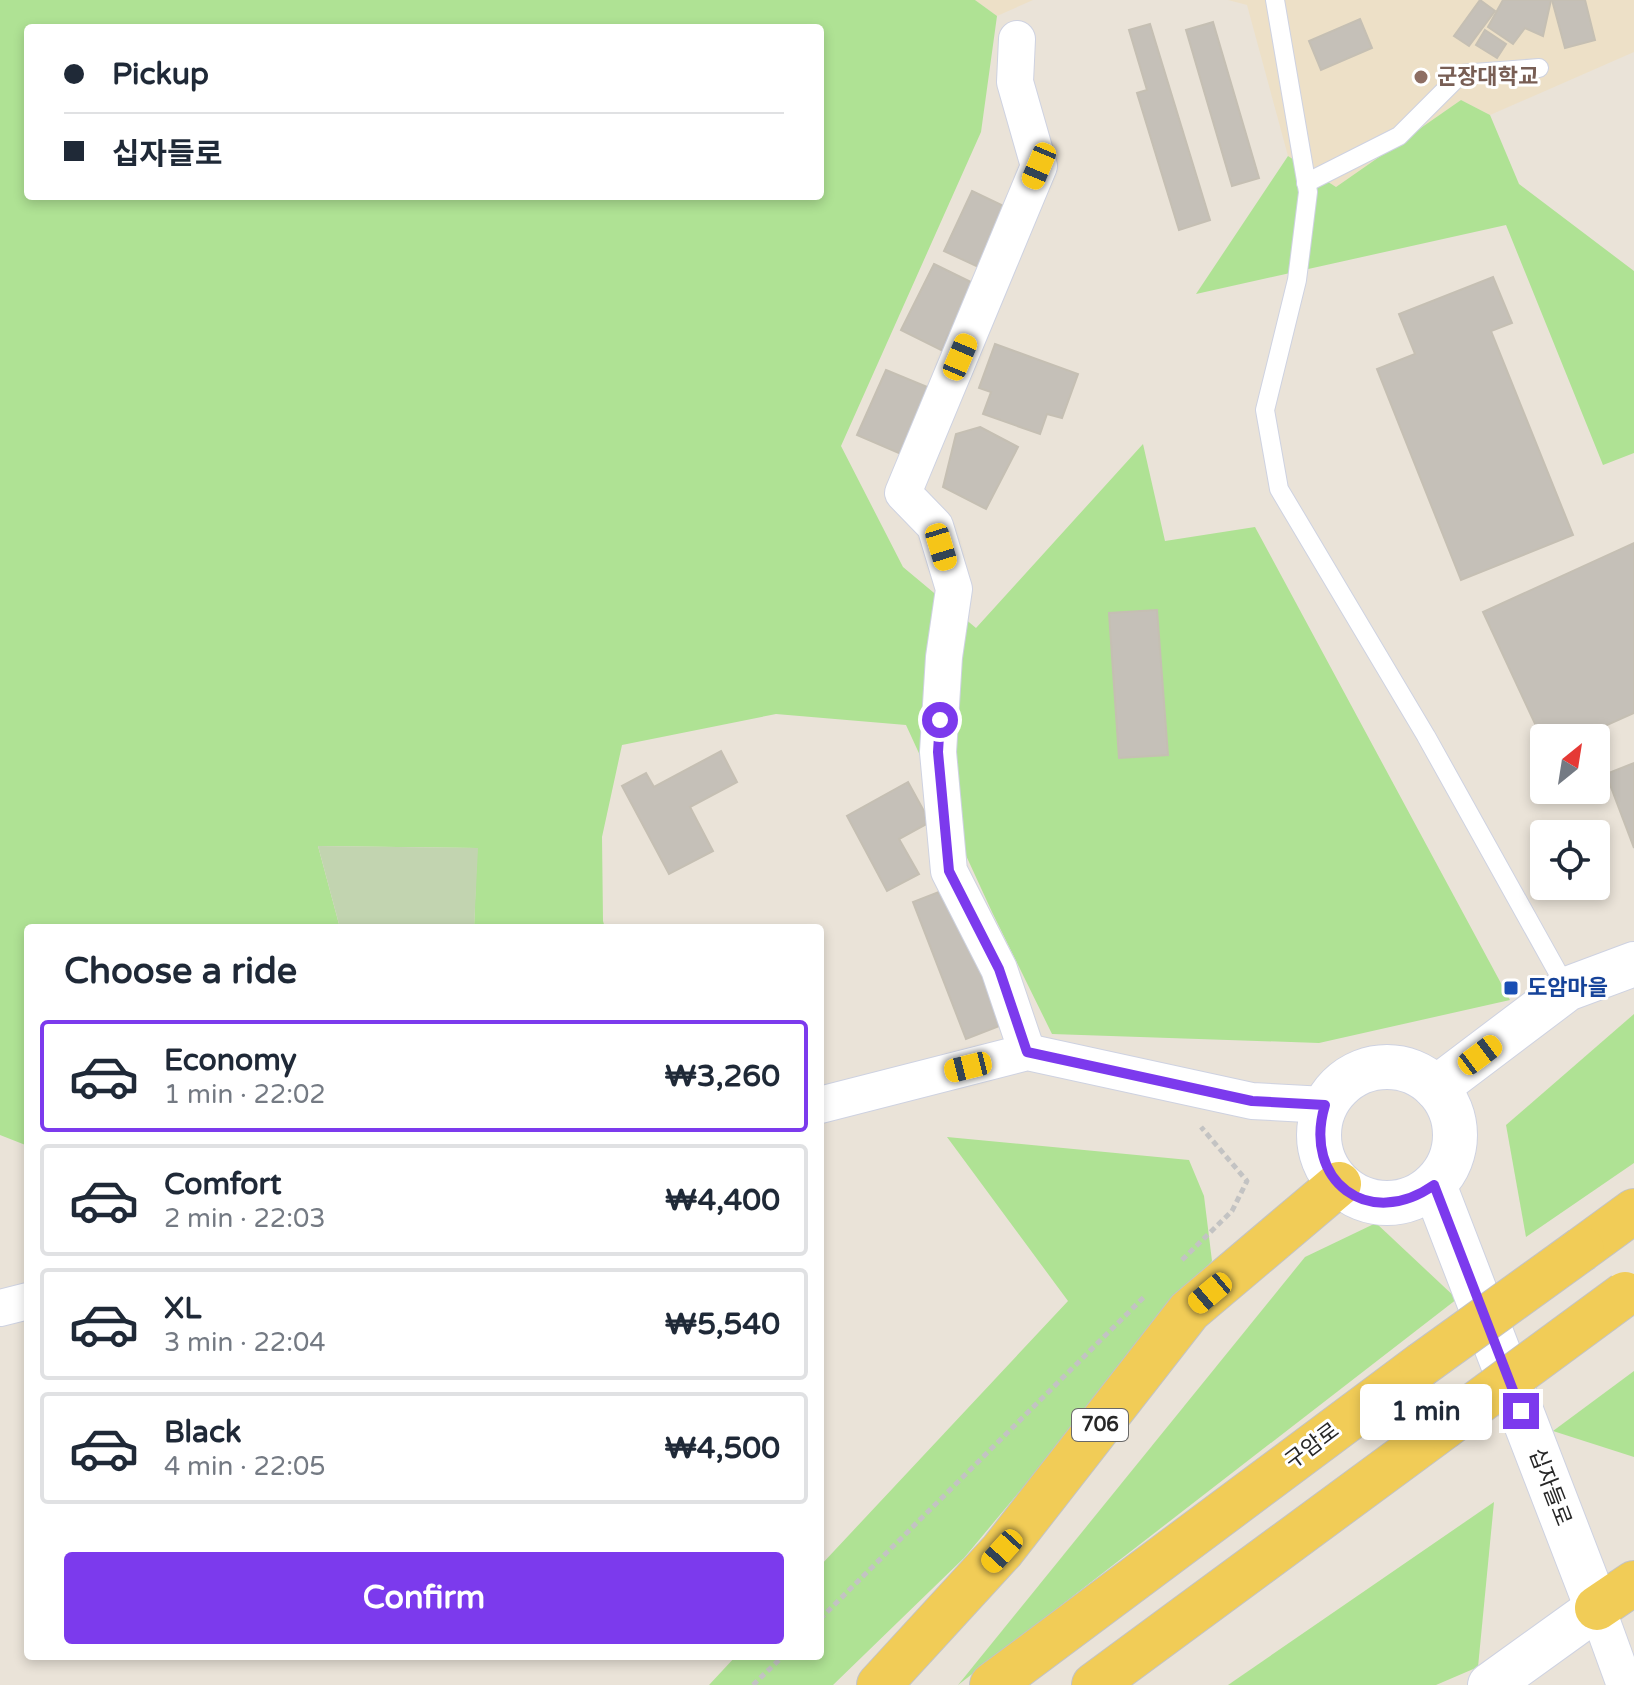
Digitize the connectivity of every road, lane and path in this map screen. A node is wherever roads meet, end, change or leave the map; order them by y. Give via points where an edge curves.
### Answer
1 (1275, 0) edge
2 (1017, 39) dead end
3 (1539, 68) dead end
4 (1306, 183) junction
5 (1634, 964) edge
6 (1567, 989) junction
7 (1027, 1052) junction
8 (1436, 1088) junction
9 (1206, 1091) junction
10 (824, 1104) edge
11 (1325, 1105) junction
12 (1339, 1184) junction
13 (1434, 1185) junction
14 (1634, 1211) edge
15 (1177, 1265) dead end
16 (1155, 1287) dead end
17 (1630, 1291) edge
18 (24, 1302) edge
19 (0, 1308) edge
20 (1634, 1583) edge
21 (1597, 1608) junction
22 (824, 1615) edge
23 (779, 1660) edge
24 (753, 1685) edge
25 (879, 1685) edge
26 (992, 1685) edge
27 (1094, 1685) edge
28 (1490, 1685) edge
29 (1625, 1685) edge

1 - 4 lane
2 - 7 street via 1015,82 1039,166 903,493 935,526 954,589 938,752 949,871 999,969
3 - 4 lane via 1461,74 1399,136
4 - 6 lane via 1297,280 1265,410 1279,489 1426,736
5 - 6 main road
6 - 8 main road
7 - 9 street
7 - 10 street
8 - 11 main road via 1398,1068 1376,1068 1355,1075
8 - 13 main road via 1448,1106 1454,1148
9 - 11 street via 1252,1101
9 - 15 path via 1200,1126 1247,1181 1232,1211
11 - 12 main road via 1319,1147
12 - 13 main road via 1376,1203 1417,1197
12 - 25 main road, 706 via 1189,1311 1002,1551
13 - 21 main road, 십자들로
14 - 26 main road, 구암로, bridge
16 - 22 path
17 - 27 main road, bridge
18 - 19 street
20 - 21 main road
21 - 28 main road
21 - 29 street
23 - 24 path

